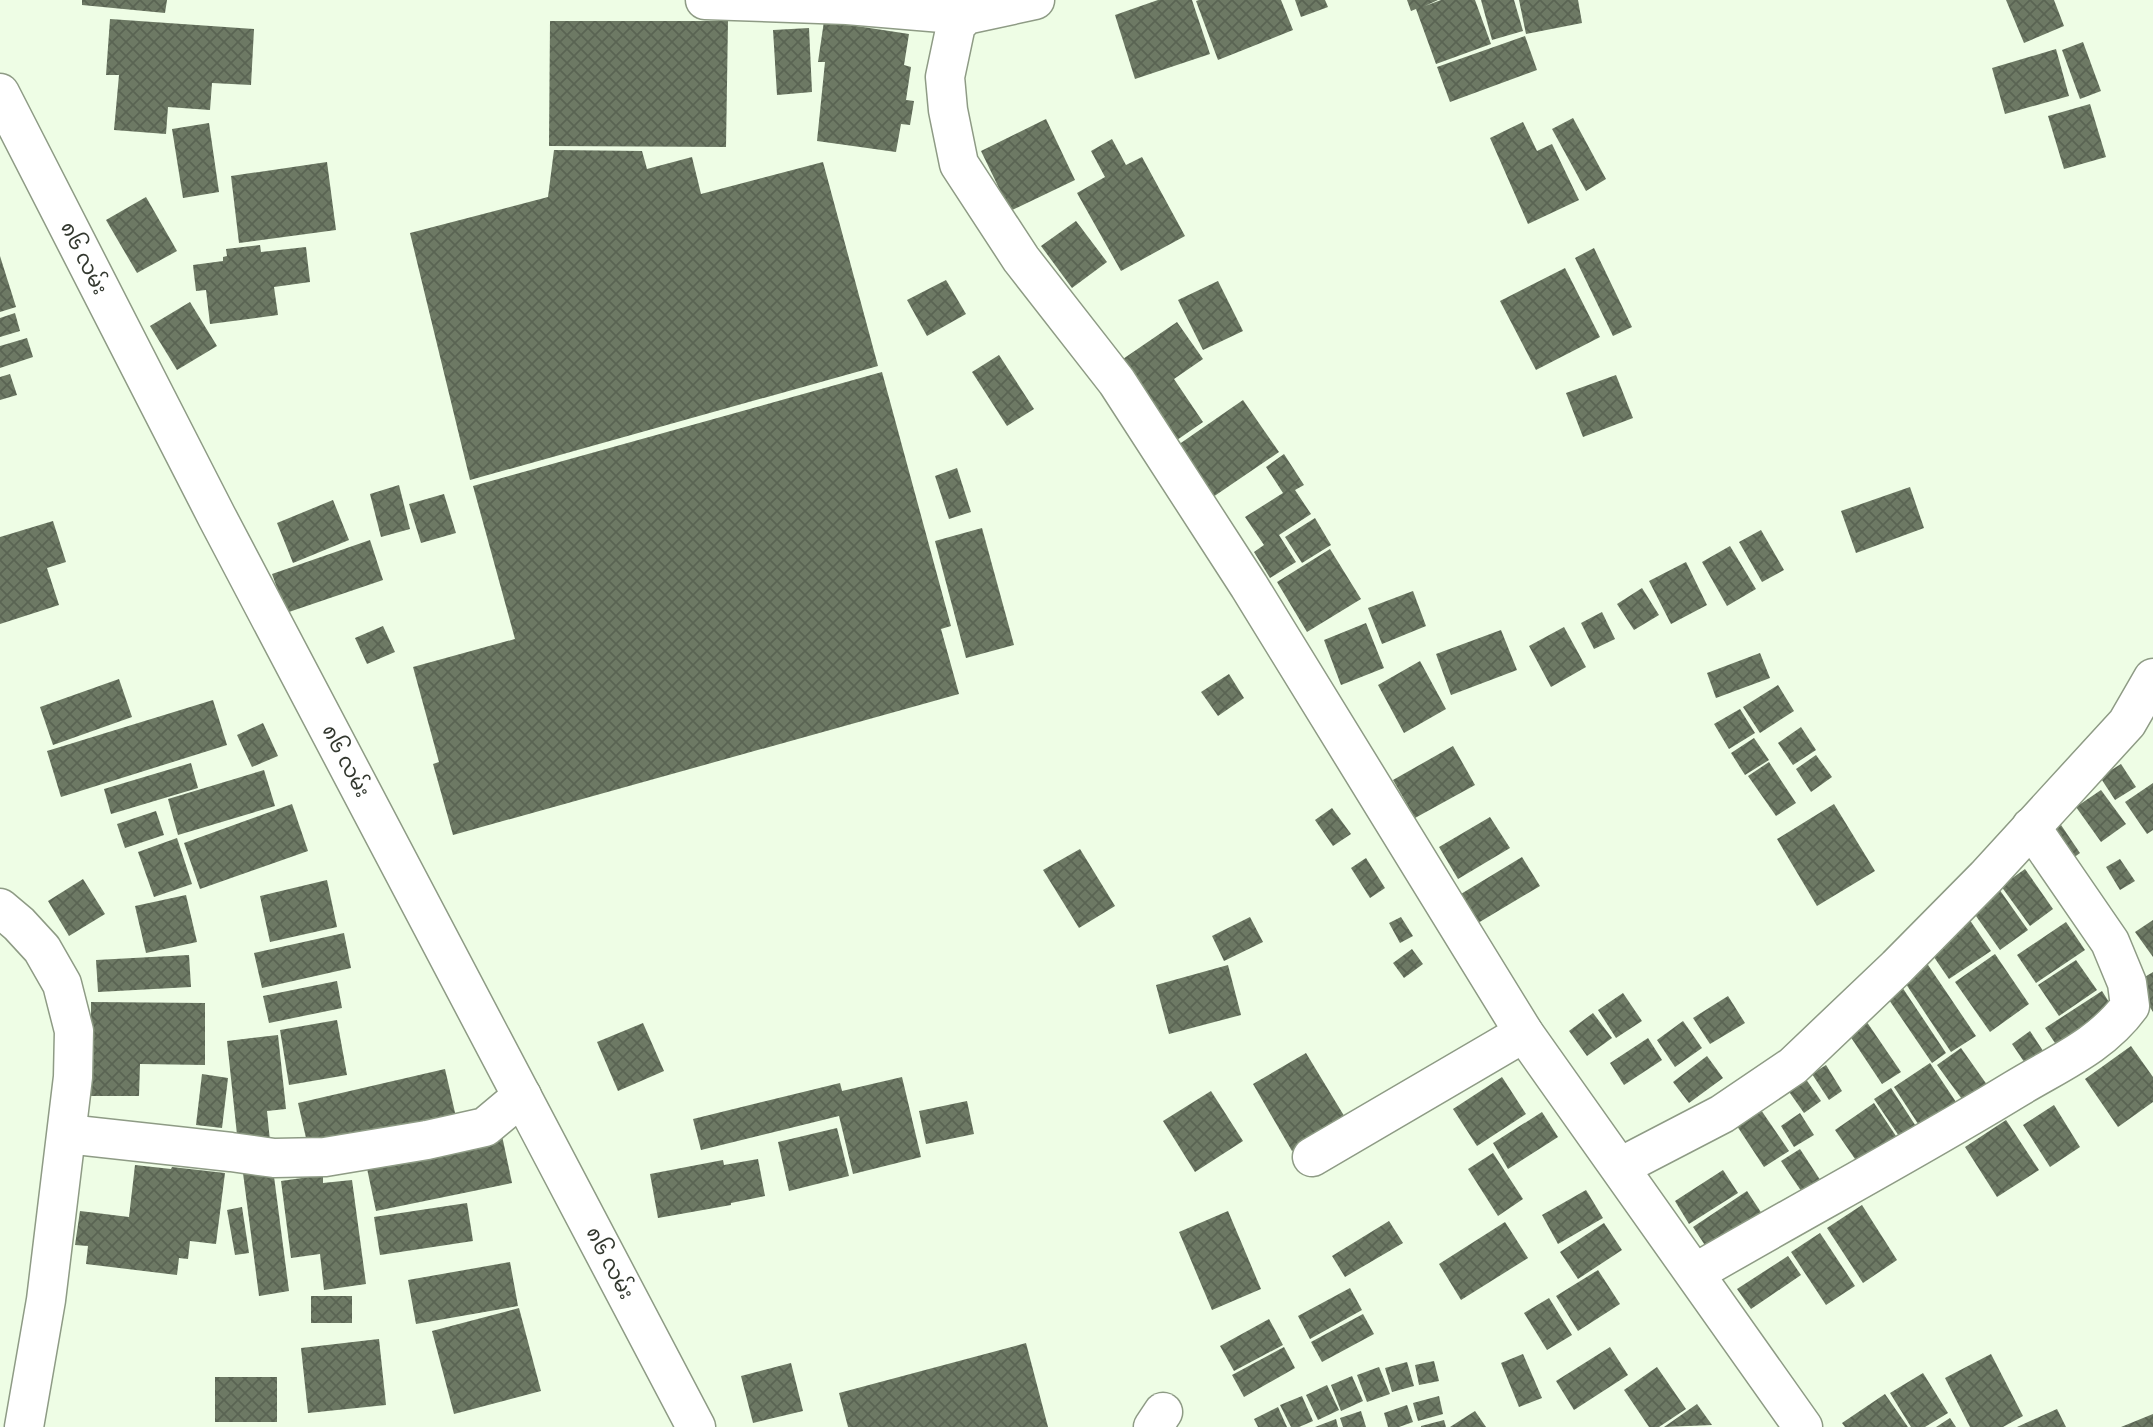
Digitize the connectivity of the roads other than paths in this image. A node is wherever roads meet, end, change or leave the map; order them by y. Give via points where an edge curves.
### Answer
1 (705, 0) edge
2 (1035, 0) edge
3 (965, 8) edge
4 (0, 93) edge
5 (2153, 678) edge
6 (2031, 827) junction
7 (0, 908) edge
8 (1524, 1033) junction
9 (522, 1096) junction
10 (67, 1134) junction
11 (1312, 1157) dead end
12 (1619, 1167) junction
13 (1695, 1273) junction
14 (24, 1427) edge
15 (696, 1427) edge
16 (1803, 1427) edge

1 - 3 street
2 - 3 street
3 - 8 street via 956,25 945,77 959,164 1021,259 1138,414
4 - 9 street, ၈၆ လမ်း
5 - 6 street via 2127,723
6 - 12 street via 1897,967 1793,1066 1722,1114
6 - 13 street via 2110,942 2127,983 2130,1006 2116,1025 2085,1049 1941,1135
7 - 10 street via 42,949 62,984 74,1031
8 - 11 street
8 - 12 street
9 - 10 street via 485,1127 325,1157 274,1158
9 - 15 street, ၈၆ လမ်း
10 - 14 street
12 - 13 street
13 - 16 street

